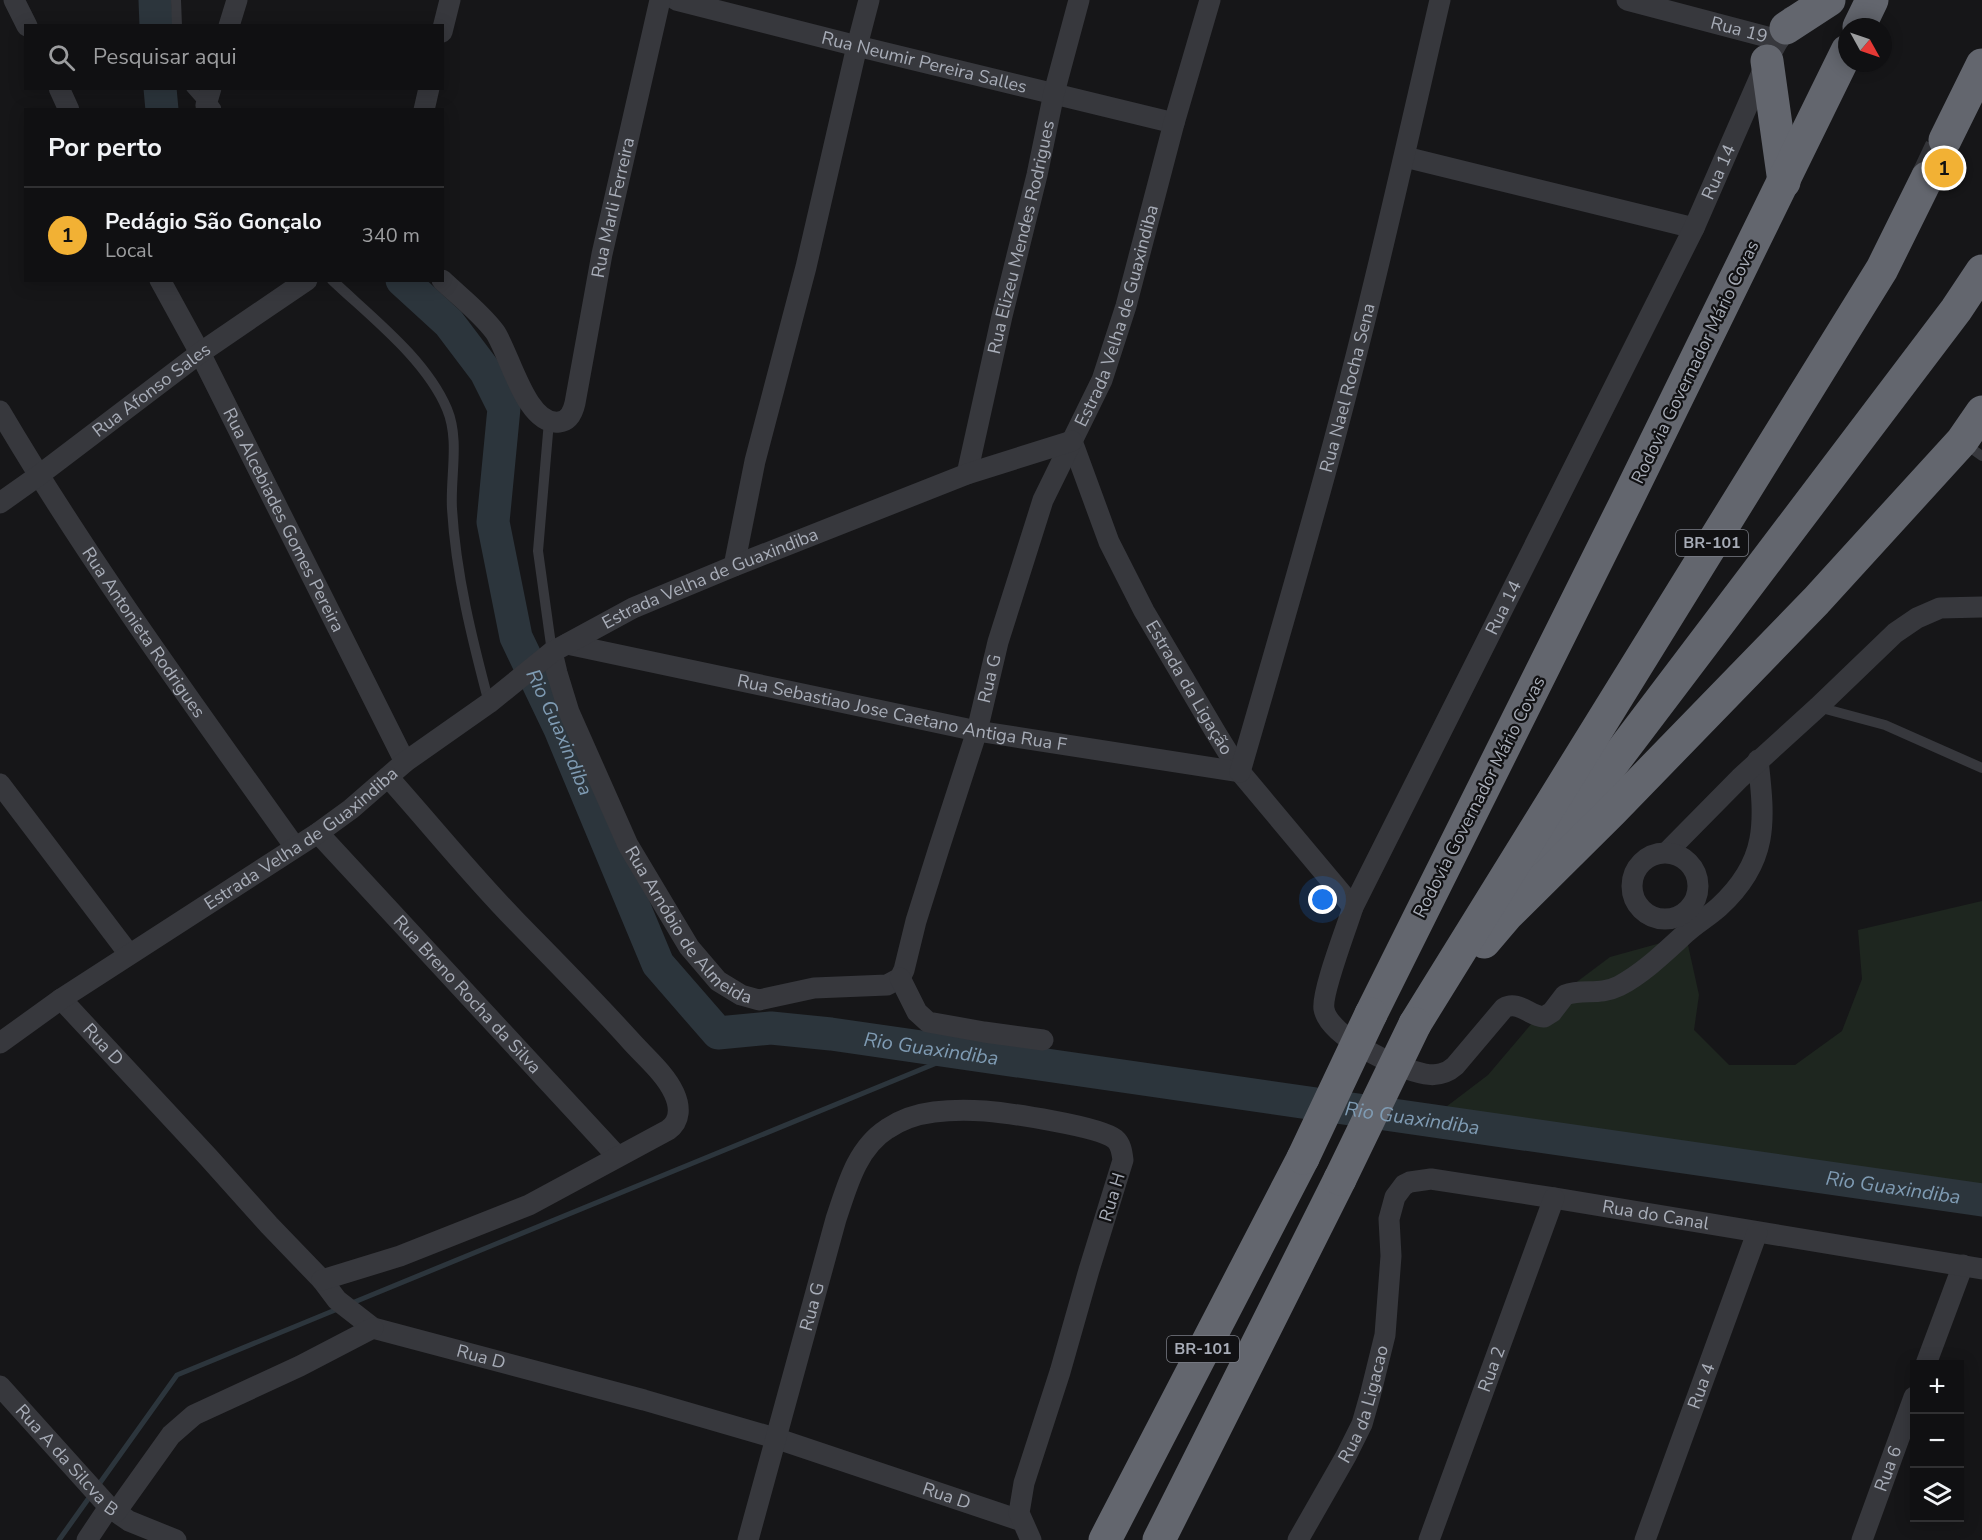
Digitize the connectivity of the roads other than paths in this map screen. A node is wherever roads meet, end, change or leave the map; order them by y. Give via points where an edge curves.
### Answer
1 (14, 0) edge
2 (176, 0) edge
3 (237, 0) edge
4 (450, 0) edge
5 (660, 0) edge
6 (676, 0) edge
7 (869, 0) edge
8 (1079, 0) edge
9 (1210, 0) edge
10 (1440, 0) edge
11 (1628, 0) edge
12 (1829, 0) edge
13 (1872, 0) edge
14 (1863, 18) edge
15 (26, 24) edge
16 (177, 24) edge
17 (230, 24) edge
18 (444, 24) edge
19 (1783, 32) edge
20 (856, 46) junction
21 (1982, 65) edge
22 (1838, 70) edge
23 (59, 90) edge
24 (194, 90) edge
25 (429, 90) edge
26 (1054, 93) junction
27 (209, 101) edge
28 (68, 108) edge
29 (424, 108) edge
30 (1174, 123) junction
31 (1945, 140) tunnel mouth
32 (1405, 157) junction
33 (1927, 178) tunnel mouth
34 (1784, 182) junction
35 (1694, 228) junction
36 (1982, 271) edge
37 (161, 282) edge
38 (304, 282) edge
39 (334, 282) edge
40 (444, 282) edge
41 (200, 353) junction
42 (0, 411) edge
43 (1982, 412) edge
44 (549, 421) junction
45 (1072, 441) junction
46 (1972, 449) edge
47 (967, 474) junction
48 (38, 476) junction
49 (0, 503) edge
50 (734, 566) junction
51 (1982, 607) edge
52 (545, 658) junction
53 (489, 702) junction
54 (1818, 707) junction
55 (977, 730) junction
56 (1758, 760) junction
57 (405, 762) junction
58 (1982, 768) edge
59 (1240, 772) junction
60 (388, 777) junction
61 (0, 784) edge
62 (318, 833) junction
63 (295, 847) junction
64 (1667, 852) dead end
65 (1353, 908) junction
66 (129, 954) junction
67 (900, 978) junction
68 (61, 999) junction
69 (1415, 1024) junction
70 (1043, 1040) dead end
71 (0, 1043) edge
72 (617, 1156) junction
73 (850, 1178) joint
74 (1554, 1198) junction
75 (1757, 1233) junction
76 (1391, 1256) joint
77 (1972, 1267) edge
78 (322, 1280) junction
79 (373, 1328) junction
80 (1928, 1360) edge
81 (0, 1386) edge
82 (1910, 1408) edge
83 (776, 1438) junction
84 (109, 1507) junction
85 (1026, 1531) edge
86 (87, 1540) edge
87 (176, 1540) edge
88 (748, 1540) edge
89 (1105, 1540) edge
90 (1159, 1540) edge
91 (1298, 1540) edge
92 (1429, 1540) edge
93 (1646, 1540) edge
94 (1862, 1540) edge

1 - 15 street
2 - 16 lane
3 - 17 street
4 - 18 street
5 - 44 street, Rua Marli Ferreira via 602,254 575,403 562,422
6 - 20 street, Rua Neumir Pereira Salles
7 - 20 street
8 - 26 street, Rua Elizeu Mendes Rodrigues
9 - 30 street, Estrada Velha de Guaxindiba
10 - 32 street, Rua Nael Rocha Sena
11 - 19 street, Rua 19
12 - 19 highway
13 - 14 highway
19 - 34 highway
19 - 35 street, Rua 14
20 - 26 street, Rua Neumir Pereira Salles
20 - 50 street via 806,267 754,461
21 - 31 highway
22 - 34 highway, Rodovia Governador Mário Covas / BR-101
23 - 28 street
24 - 27 lane
25 - 29 street
26 - 30 street, Rua Neumir Pereira Salles
26 - 47 street, Rua Elizeu Mendes Rodrigues
30 - 45 street, Estrada Velha de Guaxindiba via 1126,306 1102,380
32 - 35 street
32 - 59 street, Rua Nael Rocha Sena via 1335,438
33 - 69 highway, BR-101 via 1882,269
34 - 89 highway, Rodovia Governador Mário Covas / BR-101, bridge via 1303,1158
35 - 65 street, Rua 14
36 - 69 highway, BR-101 via 1942,330
37 - 41 street, Rua Alcebiades Gomes Pereira
38 - 41 street, Rua Afonso Sales
39 - 53 lane via 428,376 447,410 453,437 452,509 465,612
40 - 44 street via 495,332 530,405
41 - 48 street, Rua Afonso Sales
41 - 57 street, Rua Alcebiades Gomes Pereira
42 - 48 street, Rua Antonieta Rodrigues
43 - 46 highway, BR-101
44 - 52 lane via 538,551
45 - 47 street, Estrada Velha de Guaxindiba
45 - 55 street, Rua G via 1042,500 998,642
45 - 59 street, Estrada da Ligação via 1109,542 1144,610
46 - 69 highway, BR-101 via 1507,915
47 - 50 street, Estrada Velha de Guaxindiba
48 - 49 street, Rua Afonso Sales
48 - 63 street, Rua Antonieta Rodrigues via 181,688
50 - 52 street, Estrada Velha de Guaxindiba via 633,609
51 - 54 street via 1940,608 1917,618 1895,633
52 - 53 street, Estrada Velha de Guaxindiba
52 - 55 street, Rua Sebastiao Jose Caetano Antiga Rua F
52 - 67 street, Rua Arnóbio de Almeida via 556,673 597,779 628,845 689,947 718,981 741,995 759,999 814,988 887,985
53 - 57 street, Estrada Velha de Guaxindiba
54 - 56 street
54 - 58 lane via 1886,725
55 - 59 street, Rua Sebastiao Jose Caetano Antiga Rua F
55 - 67 street, Rua G
56 - 64 street
56 - 65 street, Rua 14 via 1760,839 1750,871 1719,908 1619,986 1599,993 1565,994 1544,1017 1514,1005 1504,1008 1445,1073 1426,1075 1413,1071 1379,1056 1332,1025 1323,1006
57 - 60 street, Estrada Velha de Guaxindiba
59 - 65 street, Estrada da Ligação
60 - 62 street, Estrada Velha de Guaxindiba
60 - 72 street via 514,919 600,1006 673,1091 678,1111 673,1126
61 - 66 street
62 - 63 street, Estrada Velha de Guaxindiba
62 - 72 street, Rua Breno Rocha da Silva
63 - 66 street, Estrada Velha de Guaxindiba
66 - 68 street, Estrada Velha de Guaxindiba
67 - 70 street via 917,1012 928,1022
68 - 71 street, Estrada Velha de Guaxindiba
68 - 78 street, Rua D
69 - 90 highway, BR-101, bridge
72 - 78 street via 529,1205 400,1256
73 - 83 street, Rua G
73 - 85 street, Rua H via 873,1140 902,1121 934,1112 984,1111 1033,1118 1105,1133 1120,1145 1123,1160 1024,1483 1019,1513
74 - 75 street, Rua do Canal
74 - 76 street, Rua do Canal via 1431,1179 1410,1182 1399,1190 1392,1206
74 - 92 street, Rua 2
75 - 77 street, Rua do Canal
75 - 93 street, Rua 4
76 - 91 street, Rua da Ligacao via 1384,1335 1362,1424
77 - 80 street
78 - 79 street, Rua D via 337,1299
79 - 83 street, Rua D
79 - 84 street via 195,1415 171,1436
81 - 84 street, Rua A da Silcva B
82 - 94 street, Rua 6
83 - 85 street, Rua D
83 - 88 street, Rua G
84 - 86 street
84 - 87 street, Rua A da Silcva B via 146,1529

